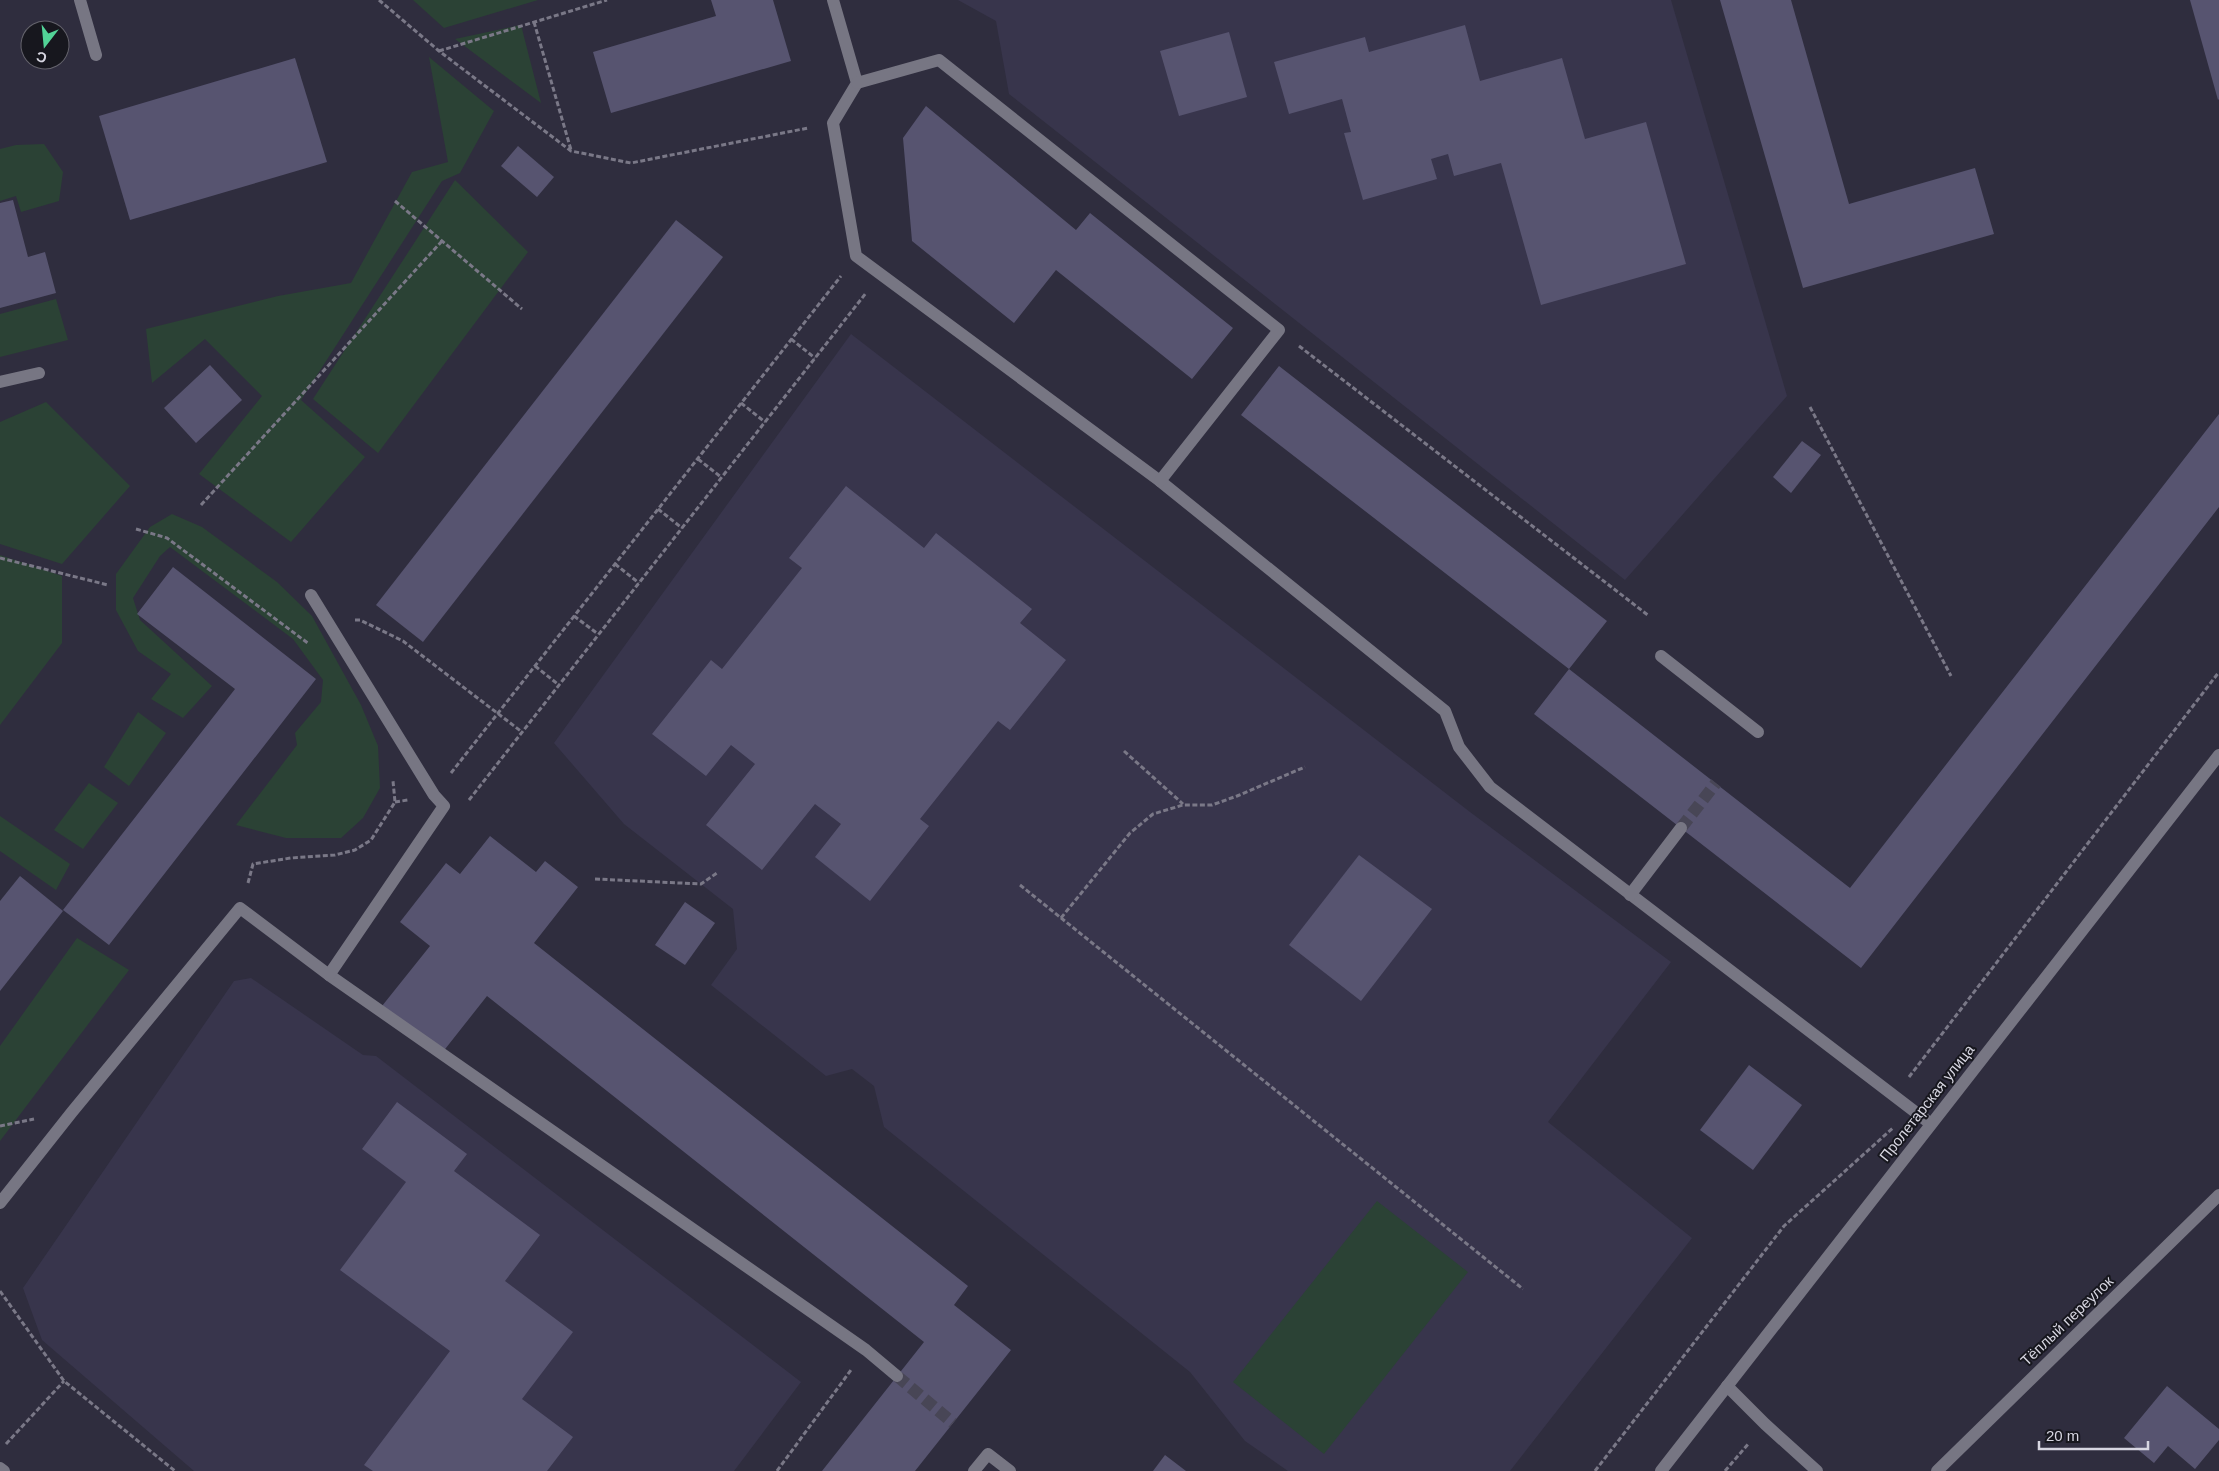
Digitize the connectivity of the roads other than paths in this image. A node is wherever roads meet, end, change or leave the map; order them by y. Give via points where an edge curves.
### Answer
1 (80, 0) edge
2 (833, 0) edge
3 (96, 55) dead end
4 (857, 83) junction
5 (39, 373) dead end
6 (0, 382) edge
7 (1160, 481) junction
8 (311, 595) dead end
9 (1661, 656) dead end
10 (1758, 732) dead end
11 (2219, 756) edge
12 (1681, 828) tunnel mouth
13 (1630, 894) junction
14 (329, 975) junction
15 (1932, 1124) junction
16 (2219, 1195) edge
17 (0, 1203) edge
18 (897, 1376) tunnel mouth
19 (1727, 1386) junction
20 (0, 1468) edge
21 (4, 1471) edge
22 (974, 1471) edge
23 (1010, 1471) edge
24 (1661, 1471) edge
25 (1817, 1471) edge
26 (1937, 1471) edge

1 - 3 street
2 - 4 street
4 - 7 street via 833,123 856,256
4 - 7 street via 939,60 1279,330
5 - 6 street
7 - 13 street via 1445,711 1459,747 1490,787
8 - 14 street via 434,795 444,806
9 - 10 street
11 - 15 street, Пролетарская улица
12 - 13 street
13 - 15 street
14 - 17 street via 240,908
14 - 18 street via 866,1350
15 - 19 street, Пролетарская улица
16 - 26 street, Тёплый переулок
19 - 24 street, Пролетарская улица
19 - 25 street
20 - 21 street
22 - 23 street via 988,1454

